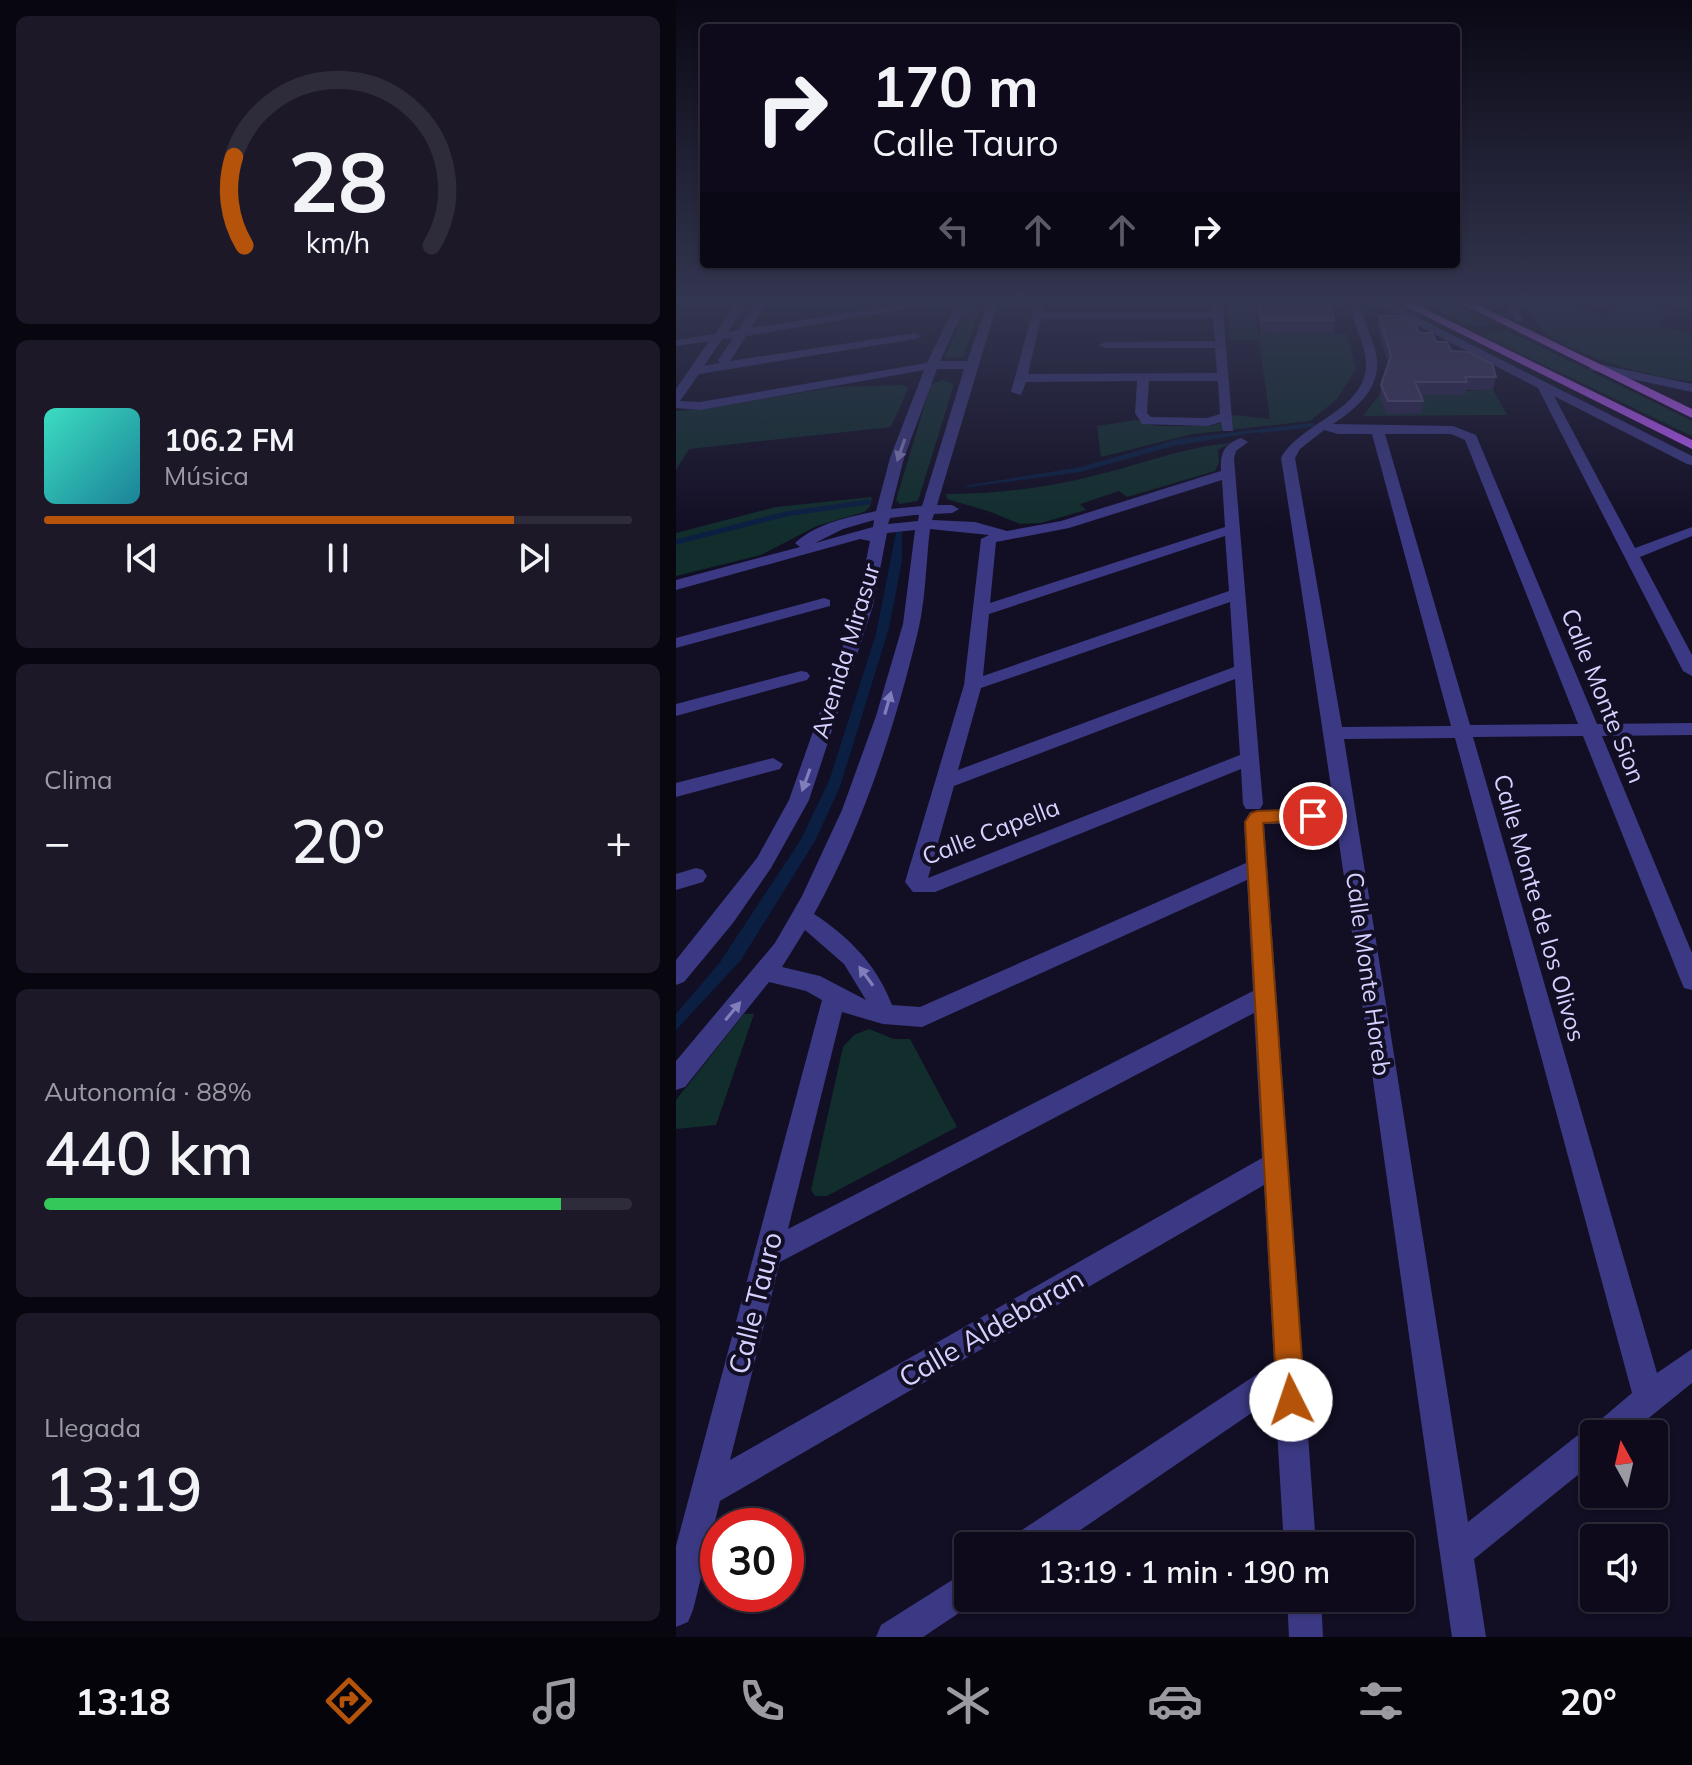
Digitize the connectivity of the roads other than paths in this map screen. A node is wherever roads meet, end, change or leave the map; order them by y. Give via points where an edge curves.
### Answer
1 (690, 377) edge
2 (905, 377) edge
3 (929, 377) edge
4 (968, 377) edge
5 (1143, 377) edge
6 (1224, 377) edge
7 (1368, 377) edge
8 (1522, 377) edge
9 (1554, 377) edge
10 (1616, 377) edge
11 (1643, 377) edge
12 (1021, 378) edge
13 (1692, 388) edge
14 (1544, 389) junction
15 (1017, 392) dead end
16 (676, 398) edge
17 (676, 404) edge
18 (1692, 414) edge
19 (1324, 426) junction
20 (1378, 431) junction
21 (1241, 442) dead end
22 (1692, 445) edge
23 (1692, 461) edge
24 (1228, 473) junction
25 (926, 519) junction
26 (880, 527) junction
27 (1232, 529) junction
28 (1692, 531) edge
29 (1026, 534) junction
30 (1004, 535) junction
31 (1631, 555) junction
32 (789, 556) junction
33 (676, 585) edge
34 (1237, 594) junction
35 (824, 603) dead end
36 (984, 610) junction
37 (1692, 628) edge
38 (1674, 637) junction
39 (676, 643) edge
40 (1243, 670) junction
41 (1692, 671) edge
42 (801, 676) dead end
43 (973, 685) junction
44 (676, 710) edge
45 (1692, 729) edge
46 (1592, 731) junction
47 (1463, 732) junction
48 (1334, 733) junction
49 (1250, 758) junction
50 (773, 764) dead end
51 (947, 781) junction
52 (676, 790) edge
53 (1253, 804) dead end
54 (1313, 816) dead end
55 (1256, 867) junction
56 (798, 924) junction
57 (765, 972) junction
58 (676, 976) edge
59 (1692, 981) edge
60 (1265, 996) junction
61 (834, 997) junction
62 (883, 1014) junction
63 (678, 1072) edge
64 (1276, 1164) junction
65 (769, 1253) junction
66 (1692, 1364) edge
67 (1289, 1370) junction
68 (1649, 1399) junction
69 (1623, 1420) edge
70 (1580, 1453) edge
71 (707, 1491) junction
72 (1049, 1532) edge
73 (1299, 1532) edge
74 (1457, 1551) junction
75 (954, 1596) edge
76 (676, 1610) edge
77 (1305, 1612) edge
78 (893, 1637) edge
79 (1306, 1637) edge
80 (1469, 1637) edge

1 - 16 street
2 - 17 street via 846,381 700,406
3 -> 26 street, Avenida Mirasur via 897,458
4 - 25 street
5 - 6 street via 1141,413 1147,421 1228,422
7 - 19 street, Calle Monte Horeb via 1359,396
8 - 14 street
9 - 22 main road
10 - 18 main road
11 - 13 street
12 - 15 street
14 - 23 street
14 - 31 street
19 - 20 street
19 - 48 street, Calle Monte Horeb via 1294,447 1288,458
20 - 46 street, Calle Monte Sion via 1465,433 1471,438
20 - 47 street, Calle Monte de los Olivos
21 - 24 street via 1228,451
24 - 27 street
24 - 29 street
25 - 26 street
25 - 29 street via 952,509
25 - 30 street via 932,531 983,527
56 -> 25 street via 852,810 885,716 911,624
26 - 32 street via 871,535
26 - 32 street via 825,531
26 -> 58 street, Avenida Mirasur via 865,606 799,800 764,863
27 - 34 street
27 - 36 street
28 - 31 street
29 - 30 street
30 - 36 street, Calle Capella via 988,542
31 - 38 street
32 - 33 street
34 - 40 street
34 - 43 street
35 - 39 street
36 - 43 street, Calle Capella
37 - 38 street
38 - 41 street
40 - 49 street
40 - 51 street
42 - 44 street
43 - 51 street, Calle Capella
45 - 46 street
46 - 47 street
46 - 59 street, Calle Monte Sion
47 - 48 street
47 - 68 street, Calle Monte de los Olivos
48 - 74 street, Calle Monte Horeb
49 - 51 street, Calle Capella via 920,886 915,878
49 - 53 street
50 - 52 street
54 - 55 street via 1255,819
55 - 60 street
55 - 62 street via 930,1015 915,1019
56 - 57 street
62 -> 56 street via 870,978 830,935
57 - 61 street via 812,983
63 -> 57 street
60 - 64 street
60 - 65 street
61 - 62 street
61 - 65 street, Calle Tauro
64 - 67 street
64 - 71 street, Calle Aldebaran
65 - 71 street, Calle Tauro
66 - 68 street
67 - 72 street
67 - 73 street
68 - 69 street
70 - 74 street
71 - 76 street, Calle Tauro
74 - 80 street, Calle Monte Horeb
75 - 78 street
77 - 79 street

